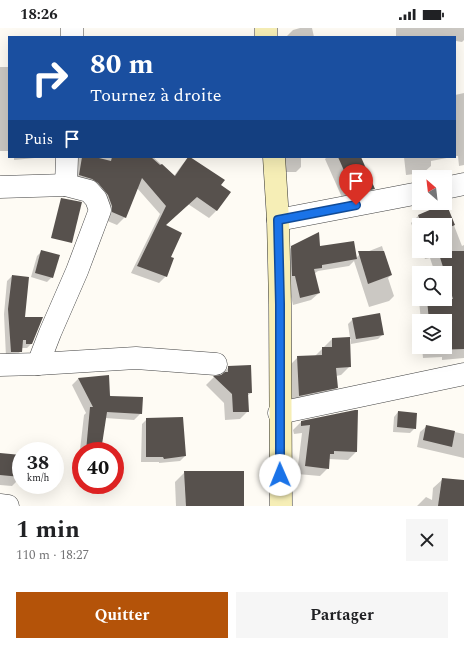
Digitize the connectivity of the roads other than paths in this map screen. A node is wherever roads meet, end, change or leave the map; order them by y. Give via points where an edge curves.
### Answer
1 (67, 158) edge
2 (274, 158) edge
3 (464, 184) edge
4 (66, 185) junction
5 (0, 187) edge
6 (452, 187) edge
7 (412, 194) edge
8 (278, 220) junction
9 (38, 364) junction
10 (216, 364) dead end
11 (0, 365) edge
12 (464, 374) edge
13 (280, 413) junction
14 (0, 505) edge
15 (8, 506) edge
16 (280, 506) edge

1 - 4 street
2 - 8 street
3 - 6 street
4 - 5 street
4 - 9 street via 90,191 100,210
7 - 8 street
8 - 13 street
9 - 10 street via 136,358
9 - 11 street
12 - 13 street
13 - 16 street
14 - 15 street

